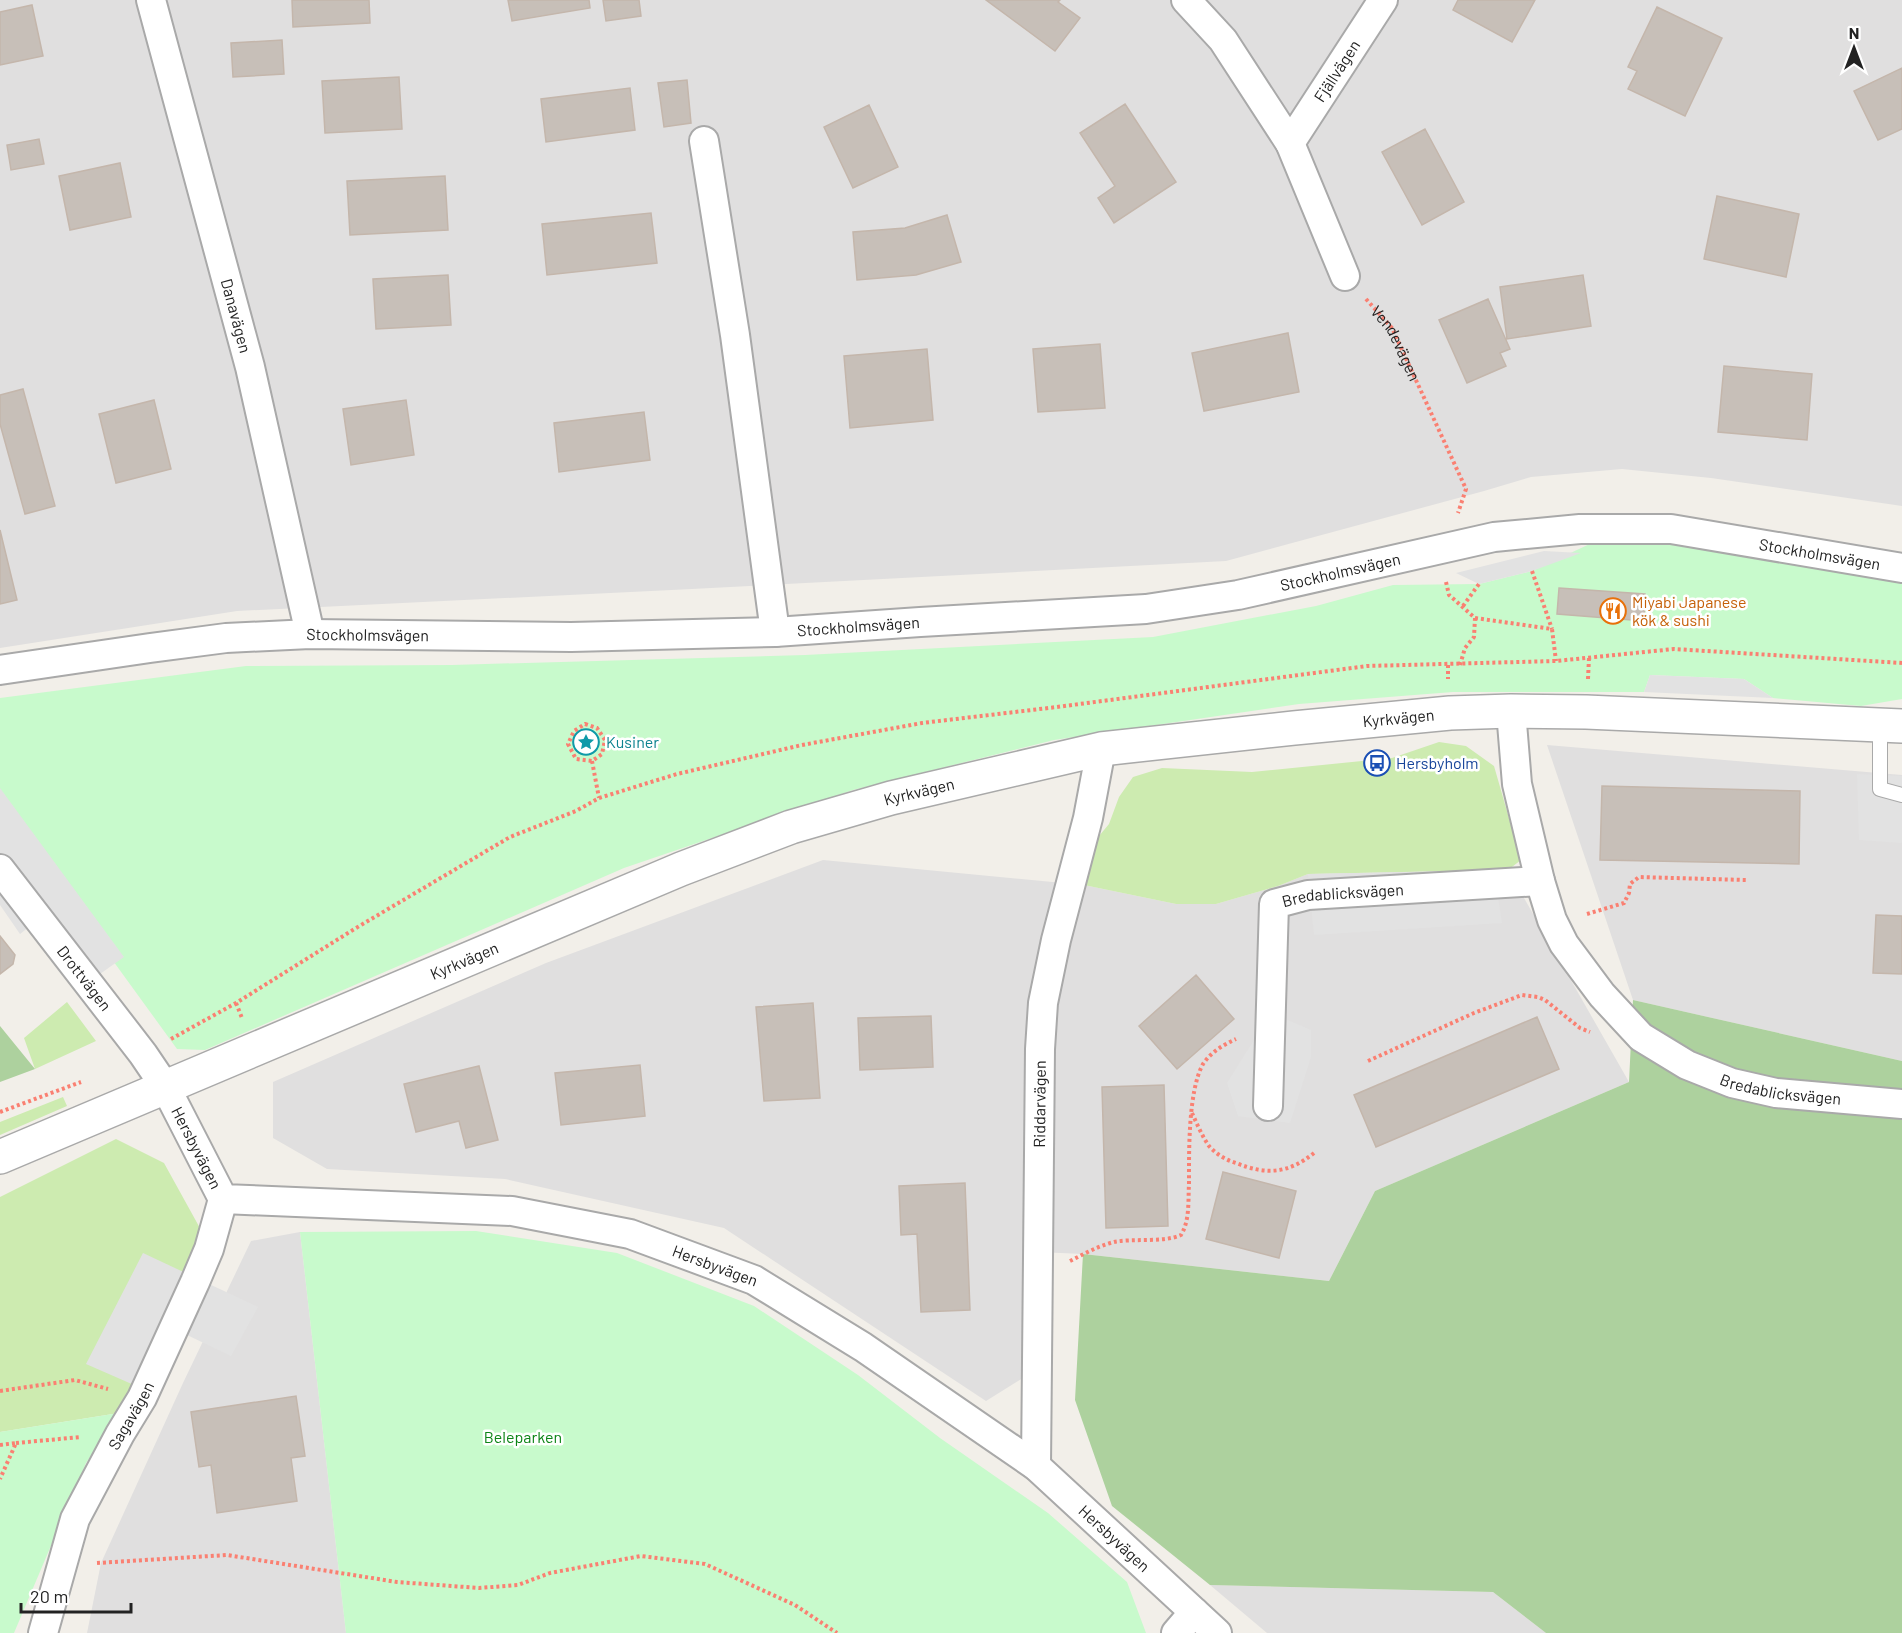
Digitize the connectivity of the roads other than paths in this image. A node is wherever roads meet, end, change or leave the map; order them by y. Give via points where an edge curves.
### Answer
1 (151, 0) edge
2 (1186, 0) edge
3 (1383, 0) edge
4 (704, 141) dead end
5 (1290, 143) junction
6 (1345, 276) road end
7 (1902, 568) edge
8 (775, 632) junction
9 (310, 634) junction
10 (0, 670) edge
11 (1511, 711) junction
12 (1891, 725) edge
13 (1101, 749) junction
14 (1902, 795) edge
15 (0, 869) edge
16 (1540, 881) junction
17 (166, 1088) junction
18 (1902, 1104) edge
19 (1268, 1106) dead end
20 (0, 1157) edge
21 (223, 1199) junction
22 (1036, 1466) junction
23 (1185, 1623) edge
24 (43, 1633) edge
25 (1217, 1633) edge

1 - 9 street, Danavägen via 250,367
2 - 5 street via 1223,40
3 - 5 street, Fjällvägen
4 - 8 street, Stockholmsvägen via 737,346
5 - 6 street
7 - 8 street, Stockholmsvägen via 1671,529 1580,529 1494,537 1238,595 1146,609
8 - 9 street, Stockholmsvägen via 571,637
9 - 10 street, Stockholmsvägen via 226,638
11 - 12 street, Kyrkvägen
11 - 13 street, Kyrkvägen via 1450,713
11 - 16 street, Bredablicksvägen via 1517,784
12 - 14 lane via 1880,789
13 - 17 street, Kyrkvägen via 891,798 791,828 681,869
13 - 22 street, Riddarvägen via 1043,1003
15 - 17 street, Drottvägen
16 - 18 street, Bredablicksvägen via 1564,944 1602,995 1641,1037 1687,1065 1732,1083 1776,1093
16 - 19 street, Bredablicksvägen via 1308,895 1274,904
17 - 20 street, Kyrkvägen
17 - 21 street, Hersbyvägen
21 - 22 street, Hersbyvägen via 512,1211 630,1234 754,1280 863,1347
21 - 24 street, Sagavägen via 209,1249 142,1398 75,1519
22 - 23 street, Hersbyvägen
23 - 25 street, Hersbyvägen

